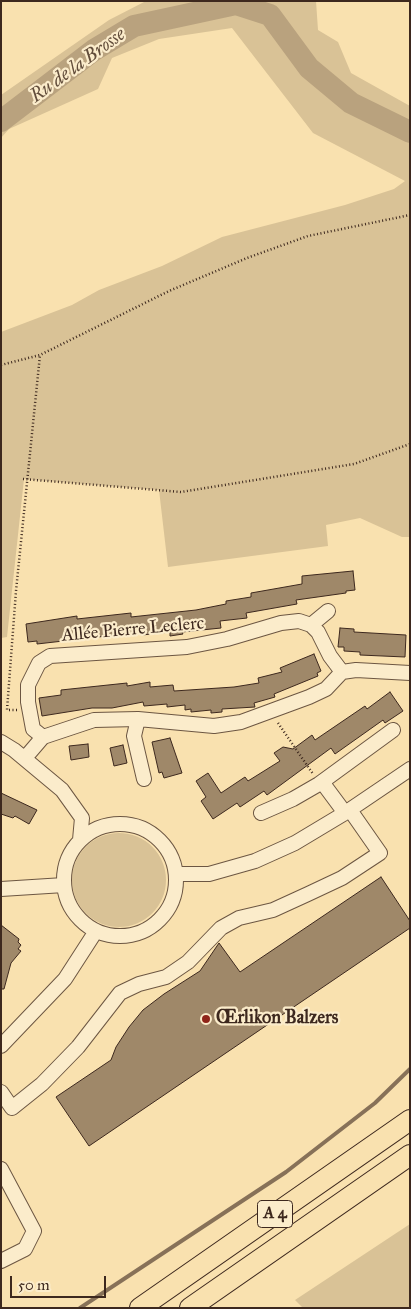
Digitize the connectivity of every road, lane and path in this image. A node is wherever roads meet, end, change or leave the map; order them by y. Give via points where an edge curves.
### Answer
1 (410, 215) edge
2 (40, 355) junction
3 (1, 365) edge
4 (410, 444) edge
5 (24, 479) dead end
6 (28, 480) junction
7 (328, 611) dead end
8 (311, 625) junction
9 (342, 672) junction
10 (410, 673) edge
11 (8, 710) dead end
12 (272, 710) junction
13 (138, 719) junction
14 (393, 730) dead end
15 (43, 737) junction
16 (1, 742) edge
17 (25, 758) junction
18 (410, 769) edge
19 (144, 778) dead end
20 (320, 783) junction
21 (347, 812) junction
22 (261, 814) dead end
23 (80, 840) junction
24 (176, 874) junction
25 (64, 885) junction
26 (1, 889) edge
27 (96, 931) junction
28 (1, 1046) edge
29 (1, 1092) edge
30 (410, 1120) edge
31 (410, 1155) edge
32 (1, 1169) edge
33 (1, 1261) edge
34 (140, 1308) edge
35 (190, 1308) edge

1 - 2 path via 308,236 247,258 169,291
2 - 3 path
2 - 6 path
4 - 6 path via 354,464 181,492
5 - 6 path
6 - 11 path
7 - 8 street
8 - 9 street
8 - 15 street, Allée Pierre Leclerc via 299,621 280,623 186,648 50,656 39,663 28,686 33,729
9 - 10 street
9 - 12 street via 326,689
12 - 13 street via 241,722 214,726
12 - 20 path
13 - 15 street via 94,720
13 - 19 street via 134,736
14 - 20 street
15 - 17 street
16 - 17 street
17 - 23 street via 62,790 82,818
18 - 21 street
20 - 21 street
20 - 22 street
21 - 24 street via 295,843 255,861 209,874
21 - 29 street via 380,853 342,878 274,910 239,918 221,928 188,962 166,977 120,993 78,1047 42,1084 12,1108
23 - 24 street via 111,824 129,824 147,830 172,856
23 - 25 street via 70,853
24 - 27 street via 176,891 170,907 146,930 130,936
25 - 26 street
25 - 27 street via 69,904 80,920
27 - 28 street via 65,979
30 - 34 highway, A 4
31 - 35 highway, A 4
32 - 33 street via 34,1231 24,1249

